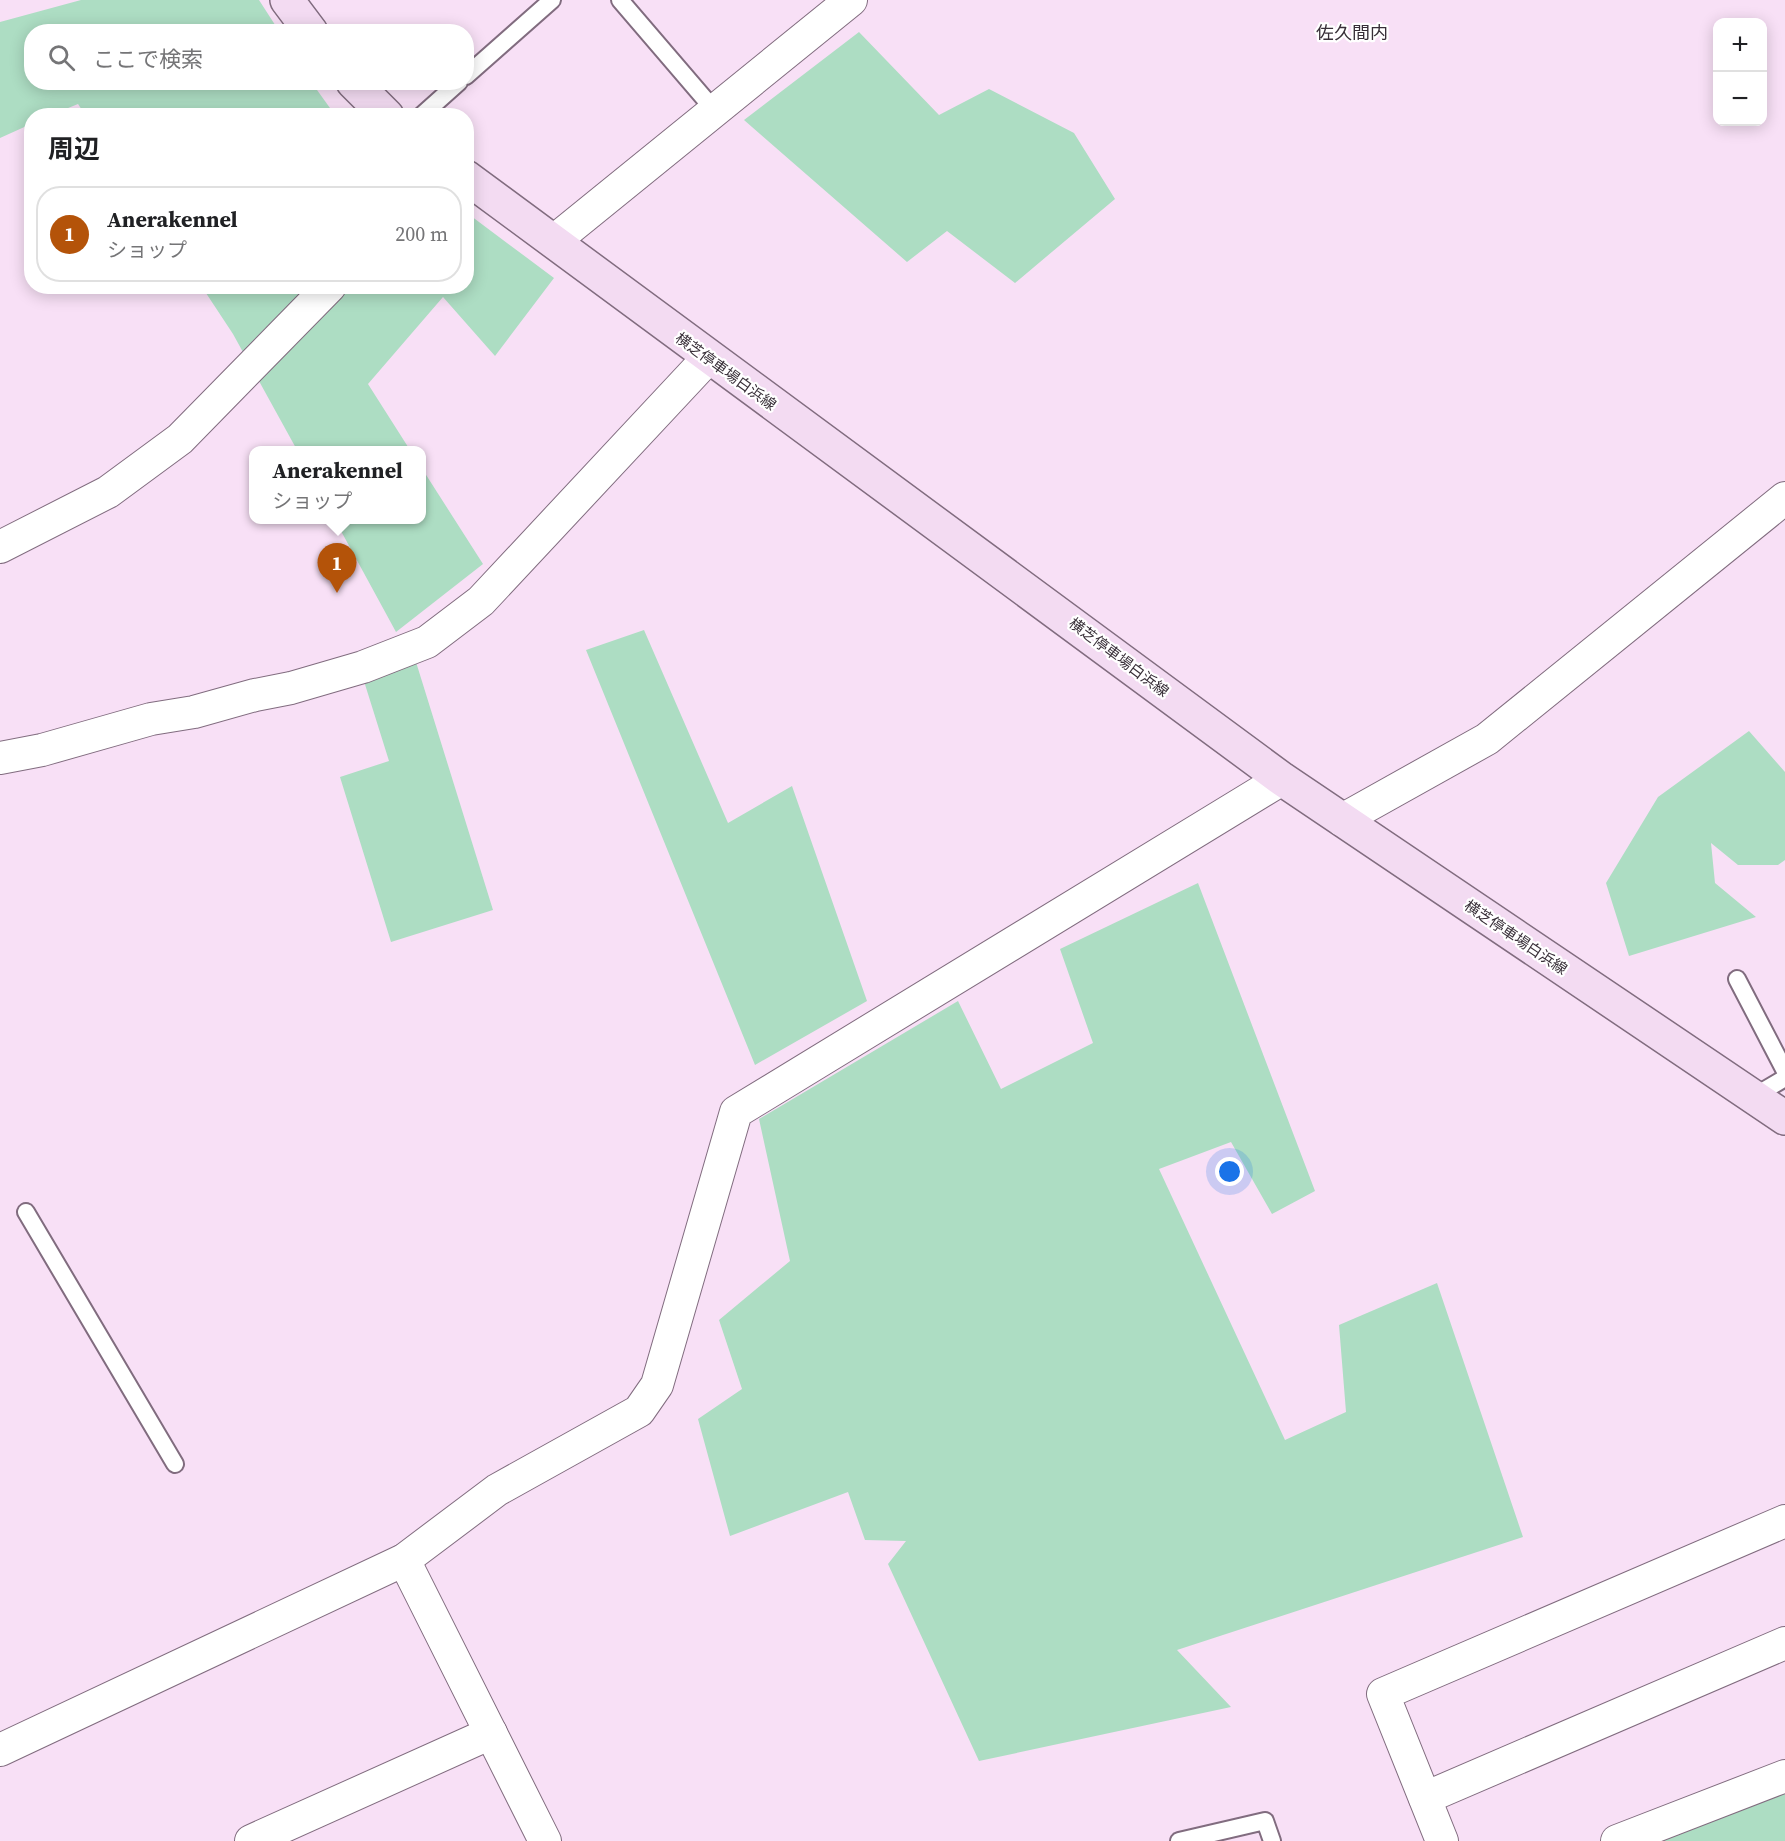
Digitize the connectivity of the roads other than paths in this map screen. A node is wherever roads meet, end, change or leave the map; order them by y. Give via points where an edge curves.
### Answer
1 (287, 0) edge
2 (552, 0) edge
3 (620, 0) edge
4 (851, 0) edge
5 (305, 24) edge
6 (474, 69) edge
7 (361, 90) edge
8 (450, 90) edge
9 (379, 108) edge
10 (430, 108) edge
11 (716, 112) junction
12 (474, 183) edge
13 (554, 241) junction
14 (322, 294) edge
15 (708, 358) junction
16 (1785, 498) edge
17 (0, 547) edge
18 (0, 758) edge
19 (1282, 779) junction
20 (1342, 820) junction
21 (1737, 979) dead end
22 (1785, 1071) edge
23 (1785, 1078) edge
24 (1754, 1097) junction
25 (1785, 1118) edge
26 (26, 1212) dead end
27 (175, 1464) dead end
28 (1785, 1521) edge
29 (404, 1560) junction
30 (1785, 1643) edge
31 (491, 1733) junction
32 (0, 1750) edge
33 (1785, 1776) edge
34 (1425, 1798) junction
35 (251, 1841) edge
36 (545, 1841) edge
37 (1179, 1841) edge
38 (1272, 1841) edge
39 (1442, 1841) edge
40 (1617, 1841) edge

1 - 5 main road
2 - 6 lane
3 - 11 lane
4 - 11 street
7 - 9 main road
8 - 10 lane
11 - 13 street
12 - 13 main road, 横芝停車場白浜線
13 - 15 main road, 横芝停車場白浜線
14 - 17 street via 180,440 108,492
15 - 18 street via 481,600 427,642 363,667 291,688 194,712 151,718 42,750
15 - 19 main road, 横芝停車場白浜線
16 - 20 street via 1487,739
19 - 20 main road, 横芝停車場白浜線
19 - 29 street via 736,1112 657,1385 639,1411 497,1490
20 - 24 main road, 横芝停車場白浜線
21 - 22 lane
23 - 24 lane
24 - 25 main road, 横芝停車場白浜線
26 - 27 lane
28 - 34 street via 1383,1694
29 - 31 street
29 - 32 street
30 - 34 street
31 - 35 street
31 - 36 street
33 - 40 street
34 - 39 street
37 - 38 lane via 1265,1821

